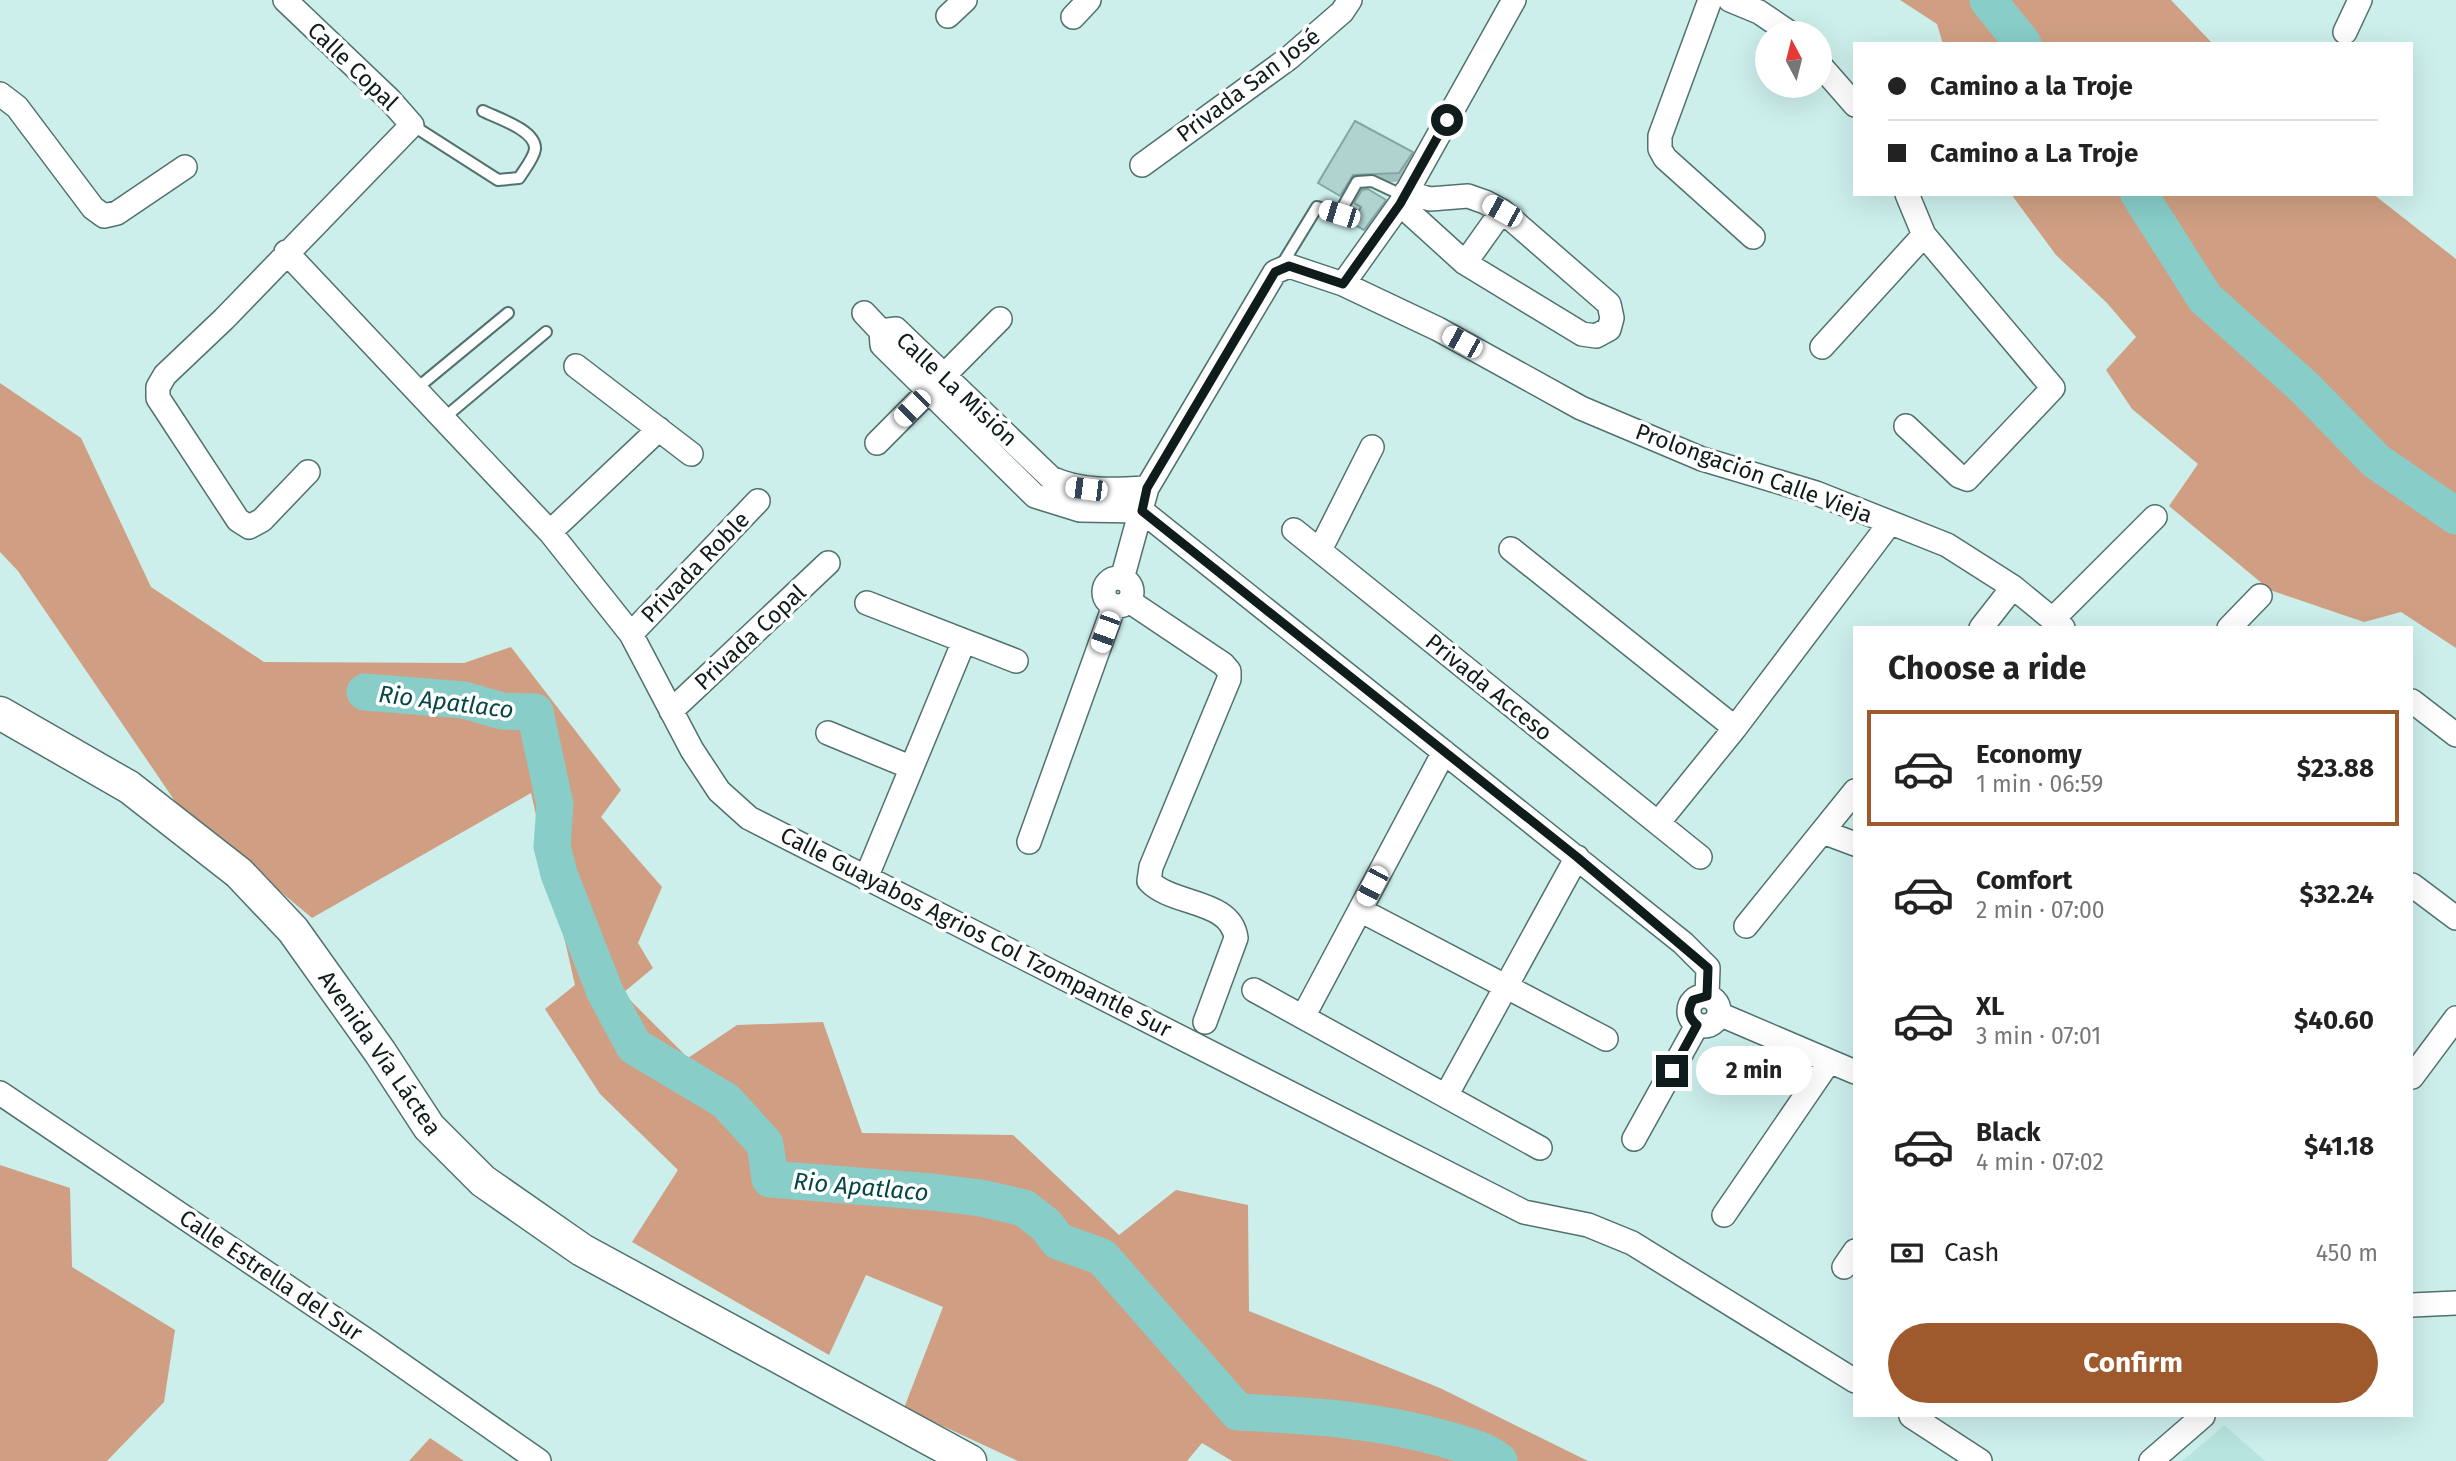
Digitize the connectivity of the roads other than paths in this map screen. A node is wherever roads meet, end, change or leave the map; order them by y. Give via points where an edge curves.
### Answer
1 (285, 0) edge
2 (965, 0) edge
3 (1089, 0) edge
4 (1350, 0) edge
5 (1514, 0) edge
6 (1710, 0) edge
7 (1730, 0) edge
8 (2360, 0) edge
9 (948, 16) dead end
10 (1073, 16) dead end
11 (1772, 21) edge
12 (2345, 32) dead end
13 (1832, 79) edge
14 (0, 94) edge
15 (1853, 103) edge
16 (483, 111) dead end
17 (412, 125) junction
18 (1142, 165) dead end
19 (185, 167) dead end
20 (1909, 196) edge
21 (1404, 197) junction
22 (1502, 211) junction
23 (1924, 235) junction
24 (1753, 237) dead end
25 (286, 252) junction
26 (1465, 263) junction
27 (1281, 268) junction
28 (1343, 284) junction
29 (508, 313) dead end
30 (864, 313) dead end
31 (1000, 319) dead end
32 (546, 332) dead end
33 (1822, 347) dead end
34 (576, 366) dead end
35 (937, 383) junction
36 (416, 389) junction
37 (444, 418) junction
38 (1906, 426) dead end
39 (659, 429) junction
40 (877, 443) dead end
41 (1372, 447) dead end
42 (691, 454) dead end
43 (308, 472) dead end
44 (1147, 488) junction
45 (1067, 497) junction
46 (758, 501) dead end
47 (1142, 511) junction
48 (2155, 517) dead end
49 (1891, 523) junction
50 (1294, 530) dead end
51 (550, 532) junction
52 (1511, 549) dead end
53 (1320, 550) junction
54 (828, 563) dead end
55 (2013, 587) junction
56 (1122, 595) junction
57 (2260, 596) dead end
58 (867, 603) dead end
59 (2058, 624) edge
60 (1983, 626) edge
61 (2231, 626) edge
62 (631, 634) junction
63 (964, 641) junction
64 (1016, 662) dead end
65 (2413, 702) edge
66 (671, 710) junction
67 (0, 713) edge
68 (1735, 728) junction
69 (828, 733) dead end
70 (2456, 735) edge
71 (1444, 752) junction
72 (910, 767) junction
73 (1853, 794) edge
74 (1658, 823) junction
75 (1823, 832) junction
76 (1029, 842) dead end
77 (1853, 843) edge
78 (1577, 857) junction
79 (1700, 857) dead end
80 (866, 878) junction
81 (2413, 886) edge
82 (1360, 910) junction
83 (2456, 918) edge
84 (1746, 926) dead end
85 (1506, 987) junction
86 (1254, 990) dead end
87 (1713, 1005) junction
88 (1303, 1017) junction
89 (2456, 1018) edge
90 (1205, 1022) dead end
91 (1606, 1039) dead end
92 (1828, 1063) junction
93 (1853, 1071) edge
94 (2413, 1076) edge
95 (0, 1093) edge
96 (1447, 1094) junction
97 (1634, 1139) dead end
98 (1540, 1148) dead end
99 (1724, 1215) dead end
100 (2452, 1297) edge
101 (2413, 1305) edge
102 (1853, 1380) edge
103 (2202, 1417) edge
104 (1923, 1419) edge
105 (539, 1461) edge
106 (970, 1461) edge
107 (1980, 1461) edge
108 (2151, 1461) edge

1 - 17 street, Calle Copal
2 - 9 street
3 - 10 street
4 - 18 street, Privada San José via 1289,58
5 - 21 street
6 - 24 street via 1660,136 1660,149
7 - 11 street
8 - 12 street
13 - 15 street
14 - 19 street via 17,107 93,208 104,216 117,213
16 - 17 lane via 533,141 535,150 519,178 498,180
17 - 25 street, Calle Copal
20 - 23 street
21 - 22 street via 1468,196
21 - 26 street
21 - 27 lane via 1372,181 1357,182 1339,214 1317,207
21 - 28 street
22 - 26 street
22 - 26 street via 1609,304 1609,329 1596,336 1582,334
23 - 33 street
23 - 38 street via 2053,388 1967,479
25 - 36 street, Calle Guayabos Agrios Col Tzompantle Sur
25 - 43 street, Calle Copal via 165,375 158,398 238,520 249,527 262,520
27 - 28 street, Prolongación Calle Vieja
27 - 44 street
28 - 49 street, Prolongación Calle Vieja via 1438,329 1581,408 1702,459 1816,493
29 - 36 lane
30 - 35 street, Calle La Misión via 881,331 895,329
31 - 35 street
32 - 37 lane
34 - 39 street
35 - 40 street
35 - 45 street, Calle La Misión via 1051,478
36 - 37 street, Calle Guayabos Agrios Col Tzompantle Sur
37 - 51 street, Calle Guayabos Agrios Col Tzompantle Sur
39 - 42 street
39 - 51 street
41 - 53 street
44 - 45 street
44 - 47 street
45 - 47 street, Calle La Misión via 1080,510
46 - 62 street, Privada Roble
47 - 56 street
47 - 71 street
48 - 59 street
49 - 55 street, Prolongación Calle Vieja via 1947,545
49 - 68 street
50 - 53 street, Privada Acceso
51 - 62 street, Calle Guayabos Agrios Col Tzompantle Sur
52 - 68 street
53 - 74 street, Privada Acceso
54 - 66 street, Privada Copal
55 - 59 street, Prolongación Calle Vieja
55 - 60 street
56 - 76 street
56 - 90 street via 1229,671 1149,881 1158,890 1226,916 1235,926 1236,938
57 - 61 street
58 - 63 street
62 - 66 street, Calle Guayabos Agrios Col Tzompantle Sur
63 - 64 street
63 - 72 street
65 - 70 street
66 - 80 street, Calle Guayabos Agrios Col Tzompantle Sur via 719,791 749,818
67 - 106 street, Avenida Vía Láctea via 129,787 239,873 293,930 429,1127 483,1181 582,1250
68 - 74 street
69 - 72 street
71 - 78 street
71 - 82 street
72 - 80 street
73 - 75 street
74 - 79 street, Privada Acceso
75 - 77 street
75 - 84 street
78 - 85 street
78 - 87 street via 1708,968
80 - 102 street, Calle Guayabos Agrios Col Tzompantle Sur via 1524,1212 1588,1225 1632,1243
81 - 83 street
82 - 85 street
82 - 88 street
85 - 91 street
85 - 96 street
86 - 88 street
87 - 92 street
87 - 97 street via 1715,1022 1697,1025
88 - 96 street
89 - 94 street
92 - 93 street
92 - 99 street
95 - 105 street, Calle Estrella del Sur
96 - 98 street
100 - 101 street
103 - 108 street
104 - 107 street

